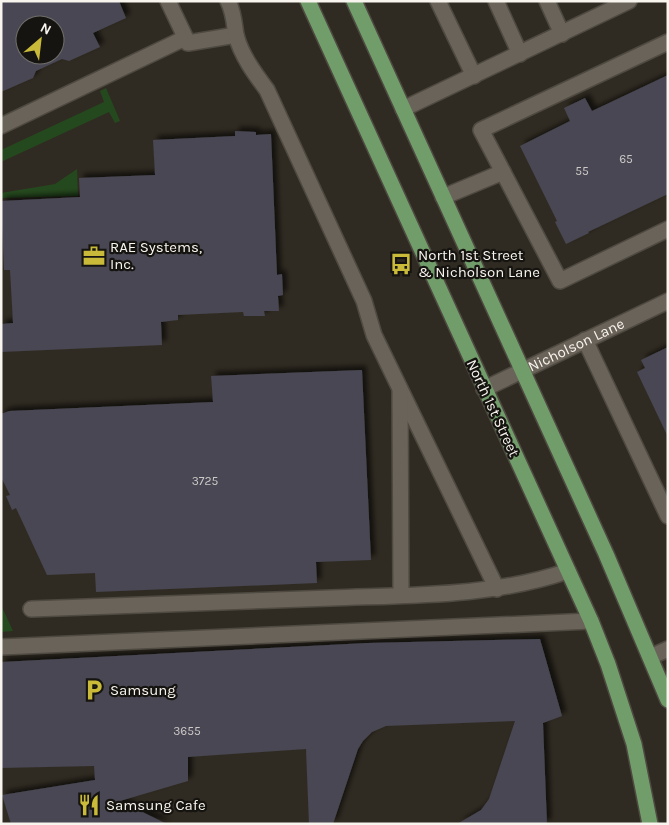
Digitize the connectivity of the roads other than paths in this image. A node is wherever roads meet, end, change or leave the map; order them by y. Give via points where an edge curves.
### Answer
1 (168, 1) edge
2 (228, 1) edge
3 (308, 1) edge
4 (354, 1) edge
5 (438, 1) edge
6 (496, 1) edge
7 (547, 1) edge
8 (629, 1) edge
9 (562, 34) junction
10 (236, 35) junction
11 (185, 38) junction
12 (668, 42) edge
13 (520, 54) junction
14 (474, 76) junction
15 (403, 109) junction
16 (1, 126) edge
17 (503, 172) junction
18 (443, 197) junction
19 (668, 229) edge
20 (668, 300) edge
21 (585, 340) junction
22 (522, 370) junction
23 (400, 386) junction
24 (484, 388) junction
25 (668, 516) edge
26 (568, 571) junction
27 (497, 589) junction
28 (401, 595) junction
29 (31, 609) dead end
30 (591, 621) junction
31 (1, 647) edge
32 (668, 649) edge
33 (650, 657) junction
34 (668, 700) edge
35 (650, 824) edge

1 - 11 street
2 - 10 street via 234,13
3 - 24 main road, North 1st Street
4 - 15 main road
5 - 14 street
6 - 13 street
7 - 9 street
8 - 9 street
9 - 13 street
10 - 11 street via 188,43
10 - 23 street via 252,70 266,90 364,302 374,335
11 - 16 street
12 - 17 street via 481,130
13 - 14 street
14 - 15 street
15 - 18 main road
17 - 18 street
17 - 19 street via 560,281
18 - 22 main road
20 - 21 street, Nicholson Lane
21 - 22 street, Nicholson Lane
21 - 25 street
22 - 24 street, Nicholson Lane
22 - 33 main road
23 - 27 street
23 - 28 street
24 - 26 main road, North 1st Street
26 - 27 street
26 - 30 main road, North 1st Street
27 - 28 street
28 - 29 street
30 - 31 street
30 - 35 main road, North 1st Street via 634,744
32 - 33 street
33 - 34 main road

